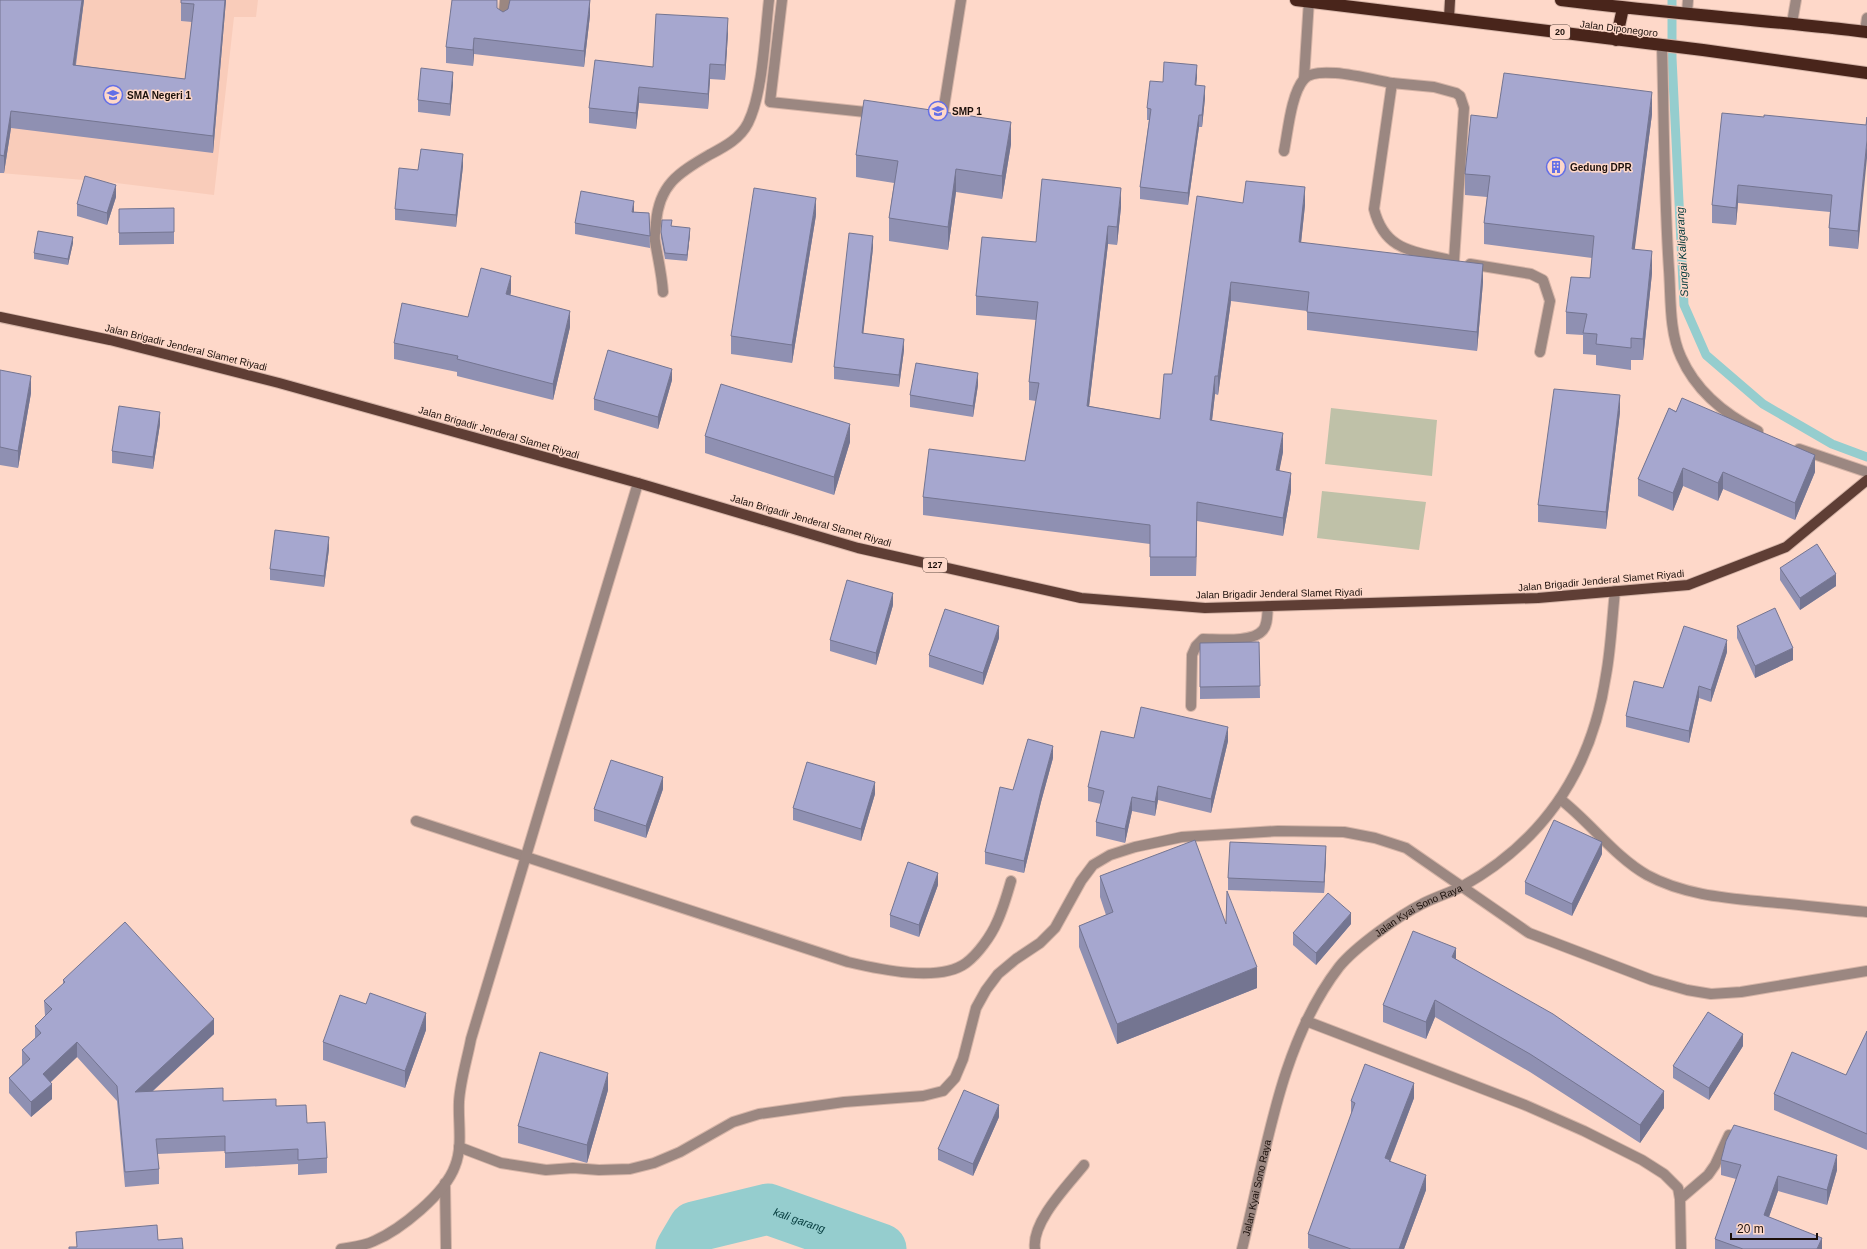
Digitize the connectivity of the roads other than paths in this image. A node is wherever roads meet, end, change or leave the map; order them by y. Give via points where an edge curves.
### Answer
1 (504, 0) edge
2 (769, 0) edge
3 (782, 0) edge
4 (961, 0) edge
5 (1296, 0) edge
6 (1450, 0) edge
7 (1561, 0) edge
8 (1688, 0) edge
9 (1796, 0) edge
10 (1309, 1) edge
11 (1623, 8) junction
12 (1683, 12) junction
13 (1449, 18) junction
14 (1867, 18) edge
15 (503, 22) edge
16 (1792, 23) junction
17 (1866, 31) edge
18 (1616, 40) junction
19 (1666, 46) junction
20 (1867, 73) edge
21 (1304, 79) junction
22 (1392, 83) junction
23 (883, 113) edge
24 (928, 118) edge
25 (1284, 151) dead end
26 (1454, 261) junction
27 (663, 292) dead end
28 (0, 317) edge
29 (1540, 352) dead end
30 (1768, 437) edge
31 (1788, 445) edge
32 (1867, 472) edge
33 (1867, 480) edge
34 (638, 483) junction
35 (1615, 591) junction
36 (1268, 606) junction
37 (1191, 706) dead end
38 (1560, 799) junction
39 (416, 821) dead end
40 (526, 857) junction
41 (1011, 881) dead end
42 (1462, 887) junction
43 (1867, 912) edge
44 (1867, 971) edge
45 (1306, 1021) junction
46 (1728, 1135) edge
47 (459, 1147) junction
48 (1084, 1165) dead end
49 (445, 1182) junction
50 (1680, 1199) junction
51 (341, 1249) edge
52 (446, 1249) edge
53 (1035, 1249) edge
54 (1242, 1249) edge
55 (1681, 1249) edge

1 - 15 street
2 - 27 street via 756,100 748,123 737,138 689,166 673,179 663,192 657,210 655,240 662,272
3 - 23 street via 770,102
4 - 24 street via 942,119
5 - 10 highway, Jalan Diponegoro / 20
6 - 13 main road
7 - 11 highway, Jalan Diponegoro
8 - 12 street
9 - 16 street
10 - 13 highway, Jalan Diponegoro / 20
10 - 21 street
11 - 12 highway, Jalan Diponegoro
11 - 18 highway
12 - 16 highway, Jalan Diponegoro
13 - 18 highway, Jalan Diponegoro / 20
14 - 17 street
16 - 17 highway, Jalan Diponegoro
18 - 19 highway, Jalan Diponegoro / 20
19 - 20 highway, Jalan Diponegoro / 20
19 - 30 street via 1668,258 1672,316 1680,355 1701,388 1719,407
21 - 22 street via 1329,72
21 - 25 street via 1295,98
22 - 26 street via 1374,208 1378,222 1387,237 1398,247
22 - 26 street via 1456,92 1462,101 1464,108
26 - 29 street via 1531,274 1543,280 1550,301
28 - 34 main road, Jalan Brigadir Jenderal Slamet Riyadi / 127 via 110,340 279,383
31 - 32 street
33 - 35 main road, Jalan Brigadir Jenderal Slamet Riyadi / 127 via 1786,547 1688,585
34 - 36 main road, Jalan Brigadir Jenderal Slamet Riyadi / 127 via 858,548 1081,598 1205,608
34 - 40 street
35 - 36 main road, Jalan Brigadir Jenderal Slamet Riyadi / 127 via 1538,598
35 - 38 street, Jalan Kyai Sono Raya via 1606,675 1598,714 1575,776
36 - 37 street via 1263,630 1257,635 1248,638 1203,639 1196,646 1192,655
38 - 42 street, Jalan Kyai Sono Raya via 1518,847
38 - 43 street via 1628,862 1671,887 1729,898
39 - 40 street
40 - 41 street via 848,962 887,971 915,973 936,972 965,964 987,940 997,923
40 - 47 street via 471,1039 459,1101
42 - 44 street via 1529,933 1652,980 1687,990 1711,994 1741,992
42 - 45 street, Jalan Kyai Sono Raya via 1422,904 1365,942 1341,965 1323,989
42 - 47 street via 1406,848 1344,832 1278,831 1182,837 1135,847 1110,855 1093,865 1081,881 1055,928 1040,943 998,974 976,1008 963,1059 955,1078 943,1091 923,1096 829,1104 760,1114 733,1122 680,1152 654,1163 630,1169 546,1170 500,1163
45 - 50 street via 1484,1089 1584,1131 1664,1174 1678,1188
45 - 54 street, Jalan Kyai Sono Raya via 1291,1056
46 - 50 street via 1708,1175
47 - 49 street via 455,1167
48 - 53 street via 1044,1217 1034,1242
49 - 51 street via 419,1212 391,1233 372,1242
49 - 52 street
50 - 55 street

